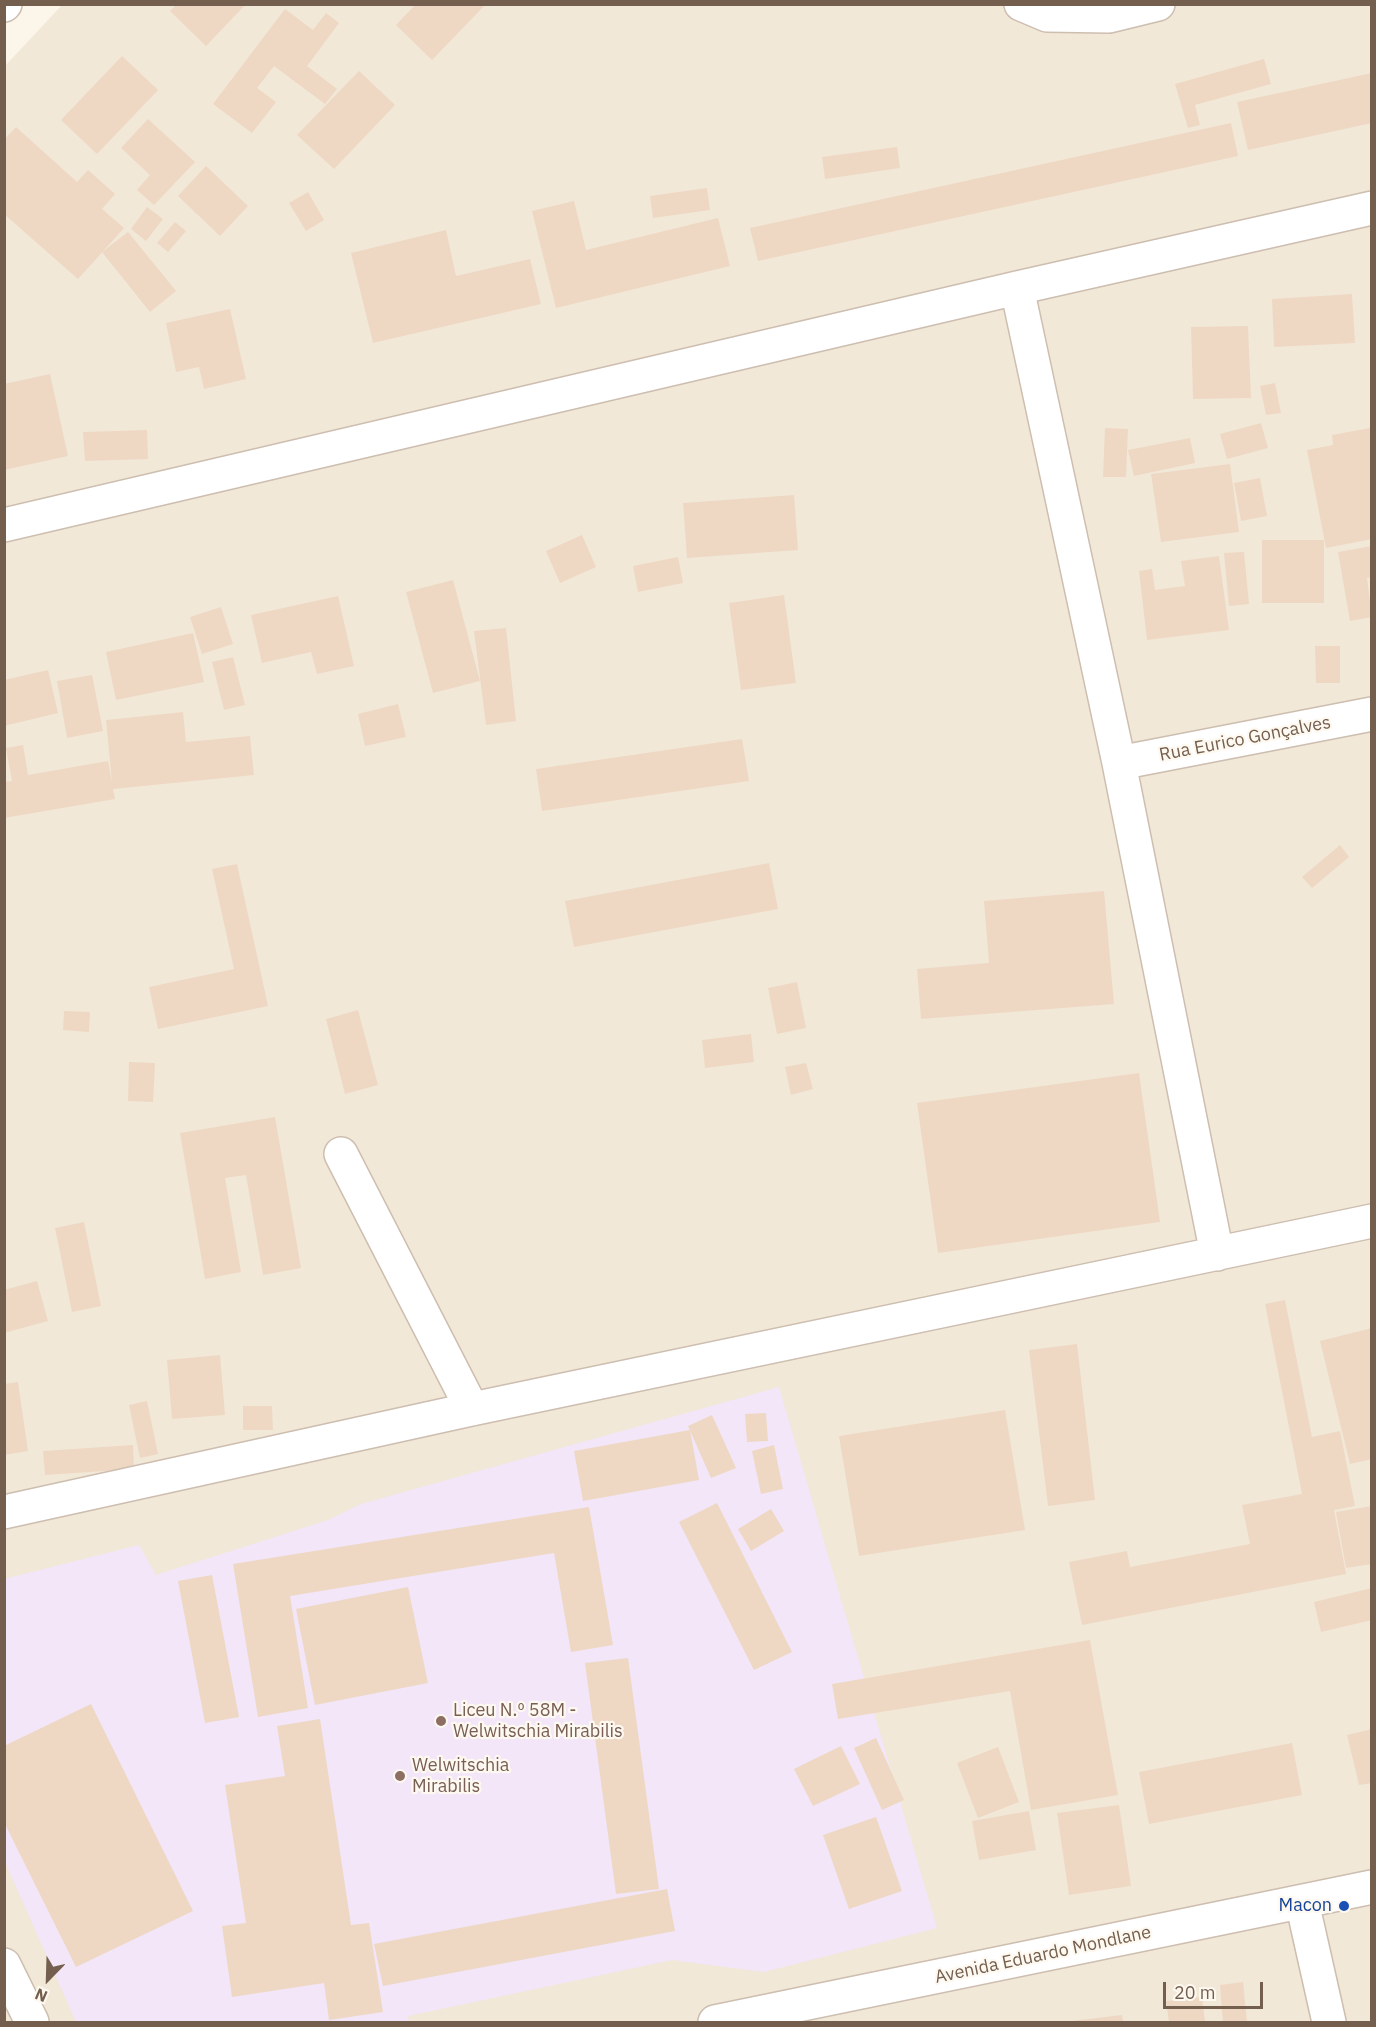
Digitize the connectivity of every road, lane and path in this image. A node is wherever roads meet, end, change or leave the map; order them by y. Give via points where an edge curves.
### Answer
1 (1022, 4) edge
2 (1158, 4) edge
3 (1371, 208) edge
4 (1017, 288) junction
5 (4, 525) edge
6 (1371, 714) edge
7 (1119, 763) junction
8 (341, 1154) dead end
9 (1371, 1221) edge
10 (1217, 1254) junction
11 (472, 1409) junction
12 (4, 1512) edge
13 (1371, 1887) edge
14 (1302, 1902) junction
15 (4, 1965) edge
16 (21, 2018) edge
17 (715, 2022) edge
18 (1329, 2022) edge

1 - 2 street via 1047,15 1109,16
3 - 4 street
4 - 5 street
4 - 7 street
6 - 7 street, Rua Eurico Gonçalves
7 - 10 street
8 - 11 street
9 - 10 street
10 - 11 street
11 - 12 street
13 - 14 street, Avenida Eduardo Mondlane
14 - 17 street, Avenida Eduardo Mondlane
14 - 18 street
15 - 16 street

